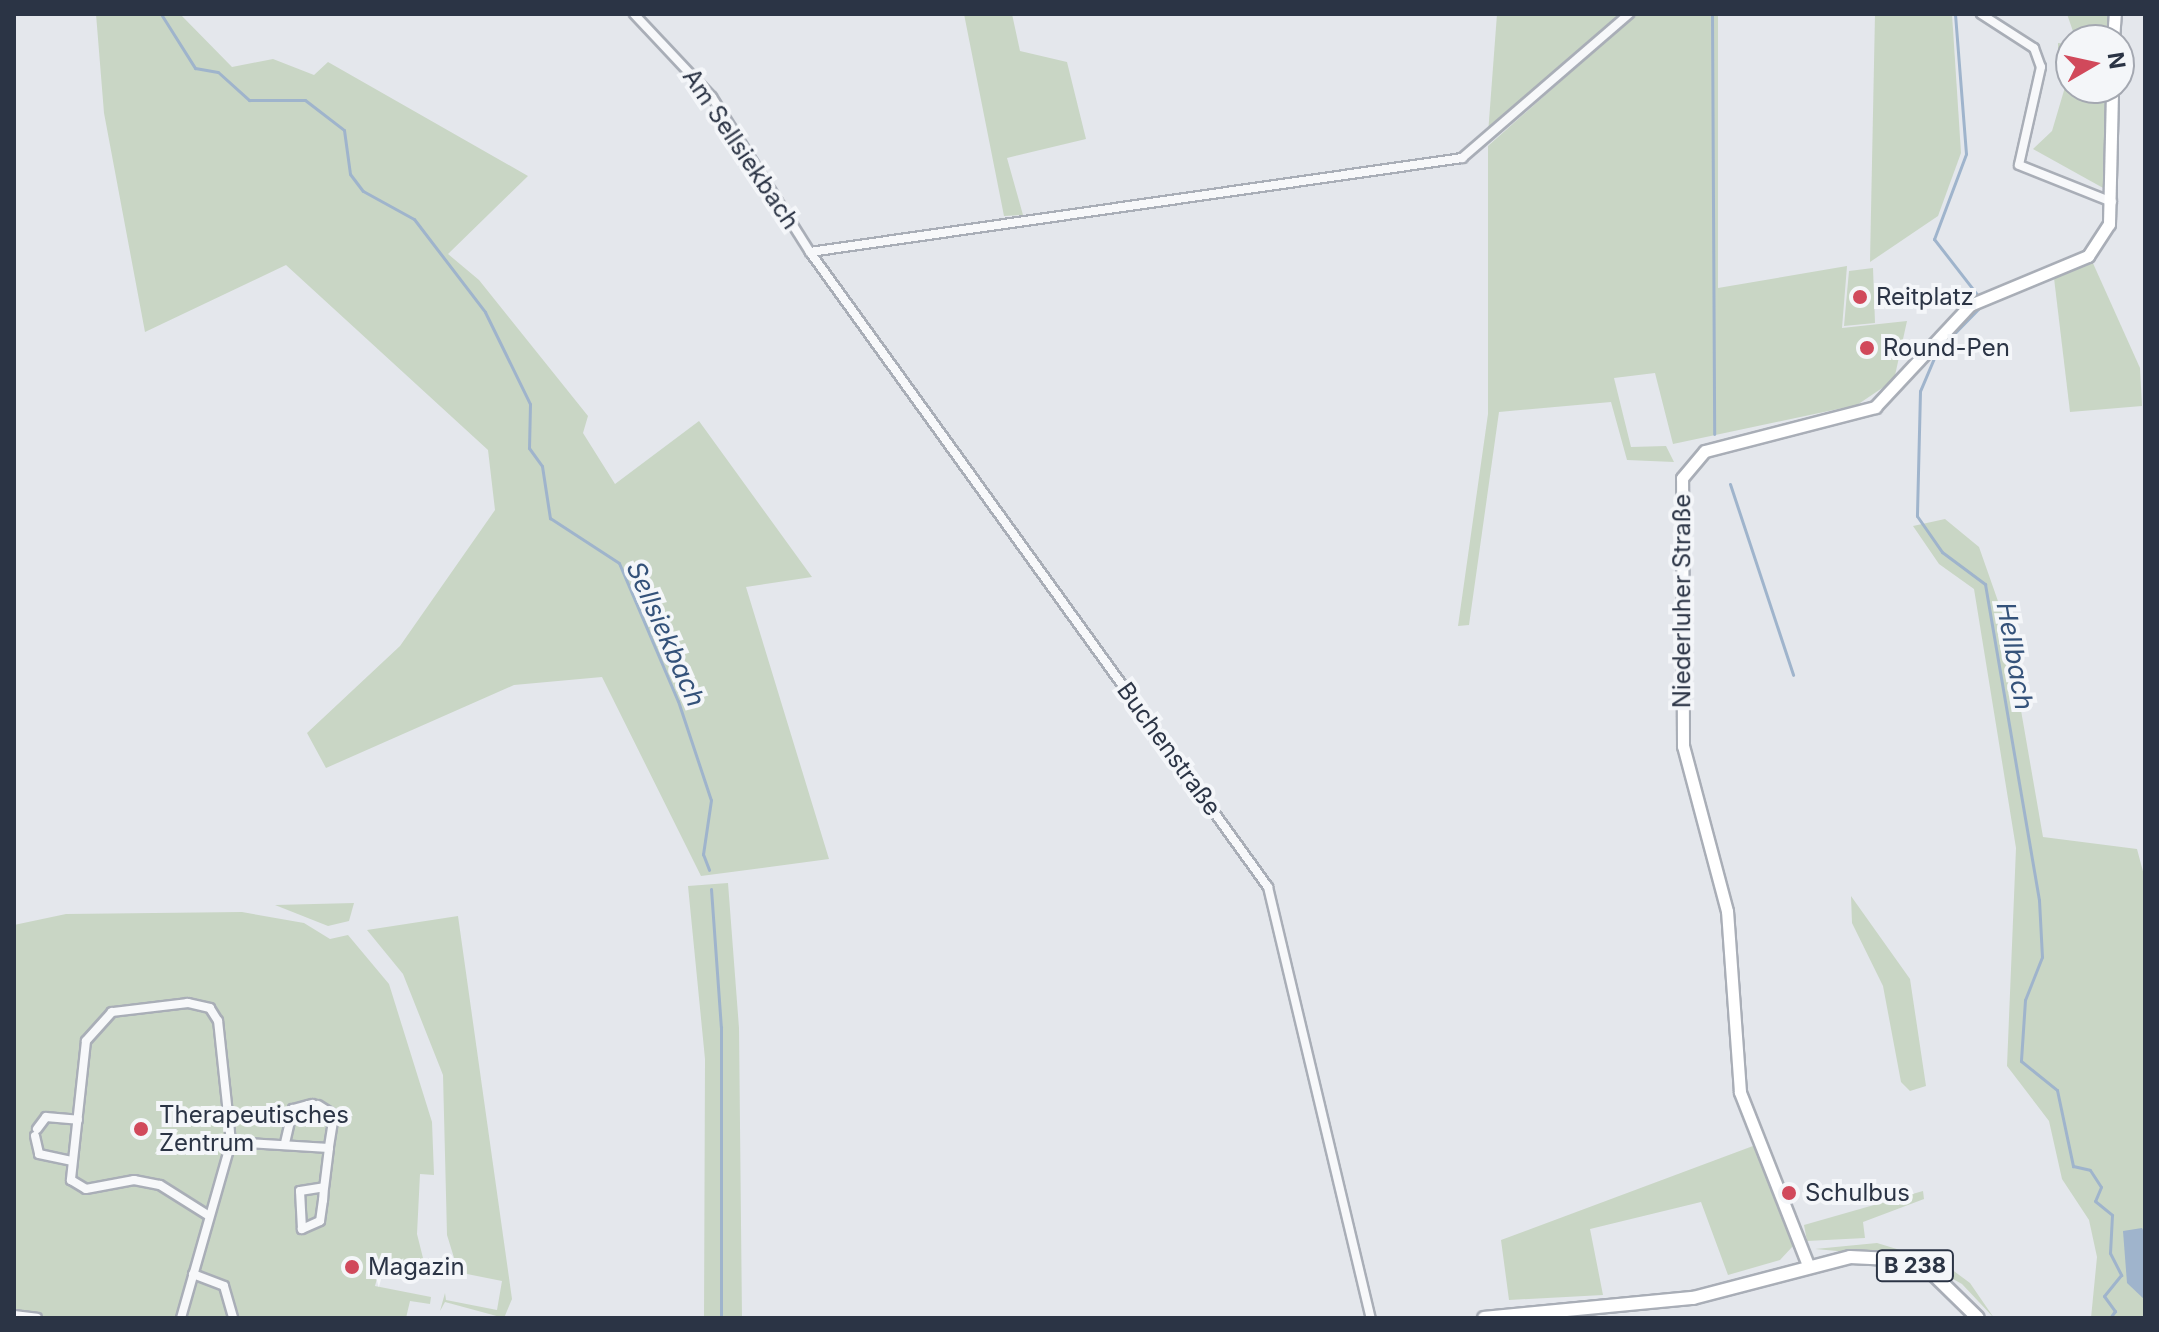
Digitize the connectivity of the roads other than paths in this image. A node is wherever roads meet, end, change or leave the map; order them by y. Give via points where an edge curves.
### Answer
1 (634, 14) edge
2 (1629, 14) edge
3 (1981, 14) edge
4 (2112, 104) edge
5 (2112, 202) junction
6 (810, 252) junction
7 (78, 1120) junction
8 (231, 1142) junction
9 (285, 1143) junction
10 (329, 1148) junction
11 (71, 1161) junction
12 (324, 1187) junction
13 (209, 1216) junction
14 (1808, 1265) junction
15 (193, 1274) junction
16 (14, 1315) edge
17 (1510, 1316) edge
18 (37, 1318) edge
19 (181, 1318) edge
20 (233, 1318) edge
21 (1371, 1318) edge
22 (1484, 1318) edge
23 (1978, 1318) edge

1 - 6 street, Am Sellsiekbach via 712,97
2 - 6 street via 1462,158
3 - 5 street via 2034,48 2041,67 2019,165
4 - 5 street, Niederluher Straße
5 - 14 street, Niederluher Straße via 2107,232 2088,256 1970,305 1885,401 1705,451 1682,478 1683,746 1727,911 1740,1092
6 - 21 street, Buchenstraße via 1268,887
7 - 8 street via 86,1041 98,1020 126,1010 202,1004 218,1021
7 - 11 street
7 - 11 street via 46,1117 36,1133 39,1154
8 - 9 street
8 - 13 street
9 - 10 street
9 - 10 street via 293,1109 315,1105 334,1115
10 - 12 street
11 - 13 street via 71,1180 80,1187 145,1181 173,1189
12 - 12 street via 300,1191 302,1229 319,1225
13 - 15 street
14 - 17 main road, B 238 via 1693,1298
14 - 23 main road, B 238 via 1850,1257 1913,1265 1945,1282
15 - 19 street
15 - 20 street via 224,1286
16 - 18 street
17 - 22 main road, B 238

